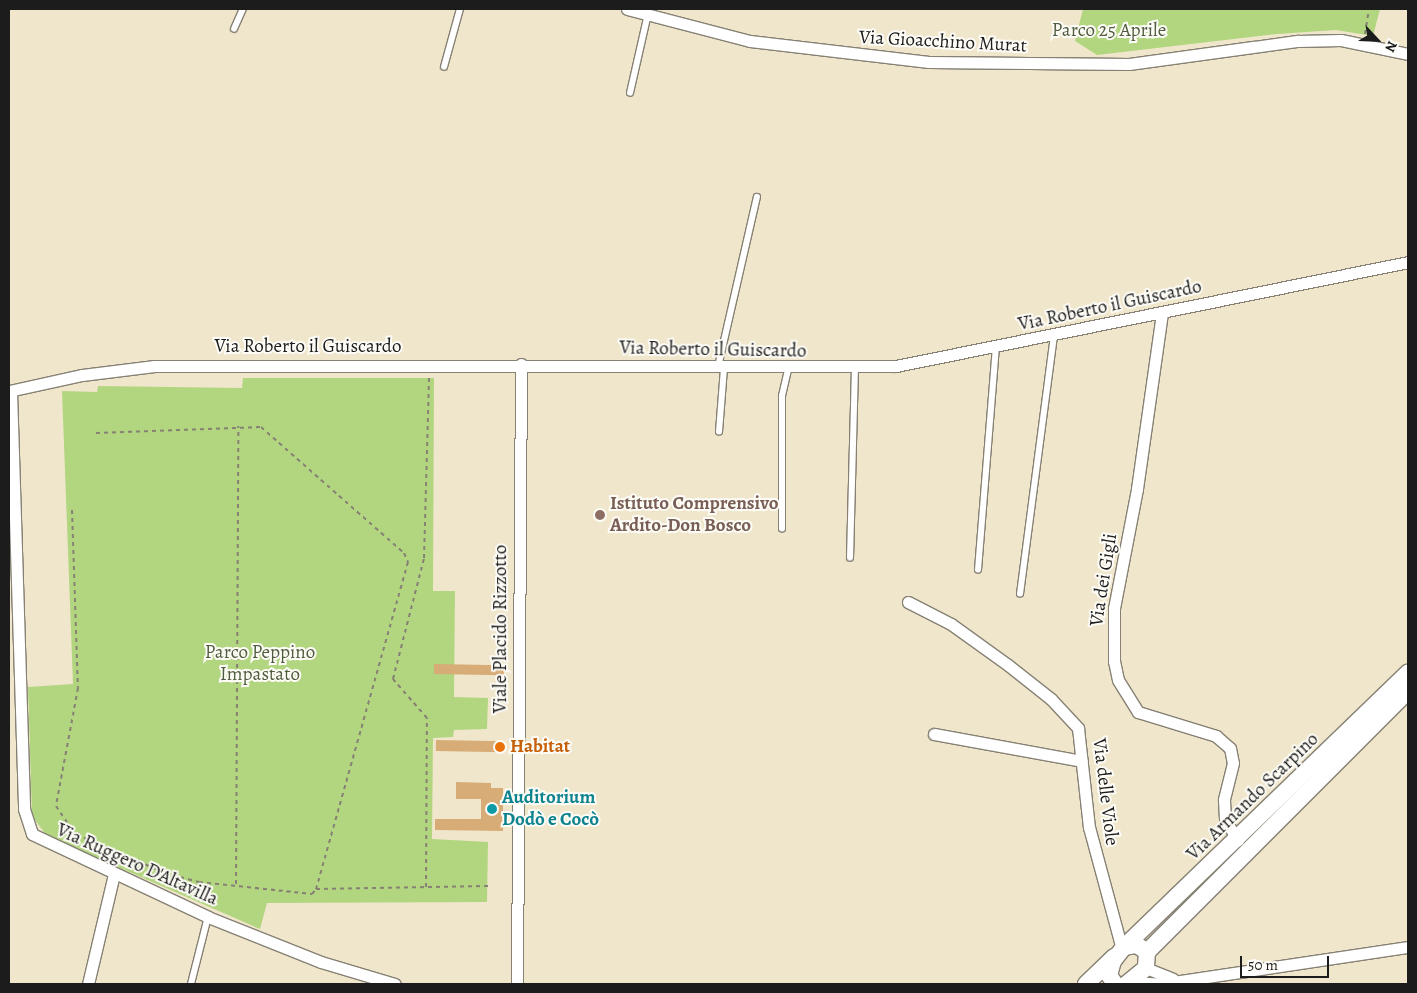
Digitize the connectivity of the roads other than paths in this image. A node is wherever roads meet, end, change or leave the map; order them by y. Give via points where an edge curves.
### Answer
1 (244, 9) edge
2 (460, 9) edge
3 (627, 9) edge
4 (648, 14) junction
5 (234, 29) dead end
6 (1408, 54) edge
7 (444, 68) dead end
8 (630, 92) dead end
9 (756, 197) dead end
10 (1408, 262) edge
11 (1162, 313) junction
12 (1054, 336) junction
13 (996, 348) junction
14 (521, 364) junction
15 (721, 368) junction
16 (788, 369) junction
17 (856, 370) junction
18 (10, 391) edge
19 (719, 432) dead end
20 (782, 530) dead end
21 (850, 558) dead end
22 (978, 570) dead end
23 (1020, 594) dead end
24 (908, 602) dead end
25 (1408, 673) edge
26 (1408, 691) edge
27 (934, 734) dead end
28 (1082, 761) junction
29 (1238, 840) junction
30 (114, 874) junction
31 (208, 917) junction
32 (1408, 947) edge
33 (1122, 950) junction
34 (1146, 960) junction
35 (1180, 979) junction
36 (1130, 983) edge
37 (88, 984) edge
38 (191, 984) edge
39 (394, 984) edge
40 (517, 984) edge
41 (1086, 984) edge
42 (1115, 984) edge
43 (1155, 984) edge

1 - 5 lane
2 - 7 lane
3 - 4 street, Via Gioacchino Murat
4 - 6 street, Via Gioacchino Murat via 750,41 929,62 1129,64 1298,41 1341,40
4 - 8 lane
9 - 15 lane
10 - 11 street, Via Roberto il Guiscardo
11 - 12 street, Via Roberto il Guiscardo
11 - 29 street, Via dei Gigli via 1138,489 1114,608 1114,662 1118,680 1138,712 1216,736 1230,748 1232,763 1224,800 1226,820
12 - 13 street, Via Roberto il Guiscardo
12 - 23 lane
13 - 17 street, Via Roberto il Guiscardo
13 - 22 lane
14 - 15 street, Via Roberto il Guiscardo
14 - 18 street, Via Roberto il Guiscardo via 154,366
14 - 40 street, Viale Placido Rizzotto
15 - 16 street, Via Roberto il Guiscardo
15 - 19 lane
16 - 17 street, Via Roberto il Guiscardo
16 - 20 lane via 782,396
17 - 21 lane
18 - 30 street, Via Ruggero D'Altavilla via 26,824 41,842
24 - 28 street, Via delle Viole via 951,624 1051,699 1078,728
25 - 29 street, Via Armando Scarpino
26 - 34 street, Via Armando Scarpino
27 - 28 street
28 - 33 street, Via delle Viole via 1096,863
29 - 33 street, Via Armando Scarpino
30 - 31 street, Via Ruggero D'Altavilla
30 - 37 street
31 - 38 lane
31 - 39 street, Via Ruggero D'Altavilla via 321,962
32 - 35 street
33 - 34 street via 1137,945
33 - 41 street, Via Armando Scarpino
33 - 42 street via 1110,969
34 - 35 street via 1163,978
34 - 36 street, Via Armando Scarpino
35 - 43 street
36 - 43 street

